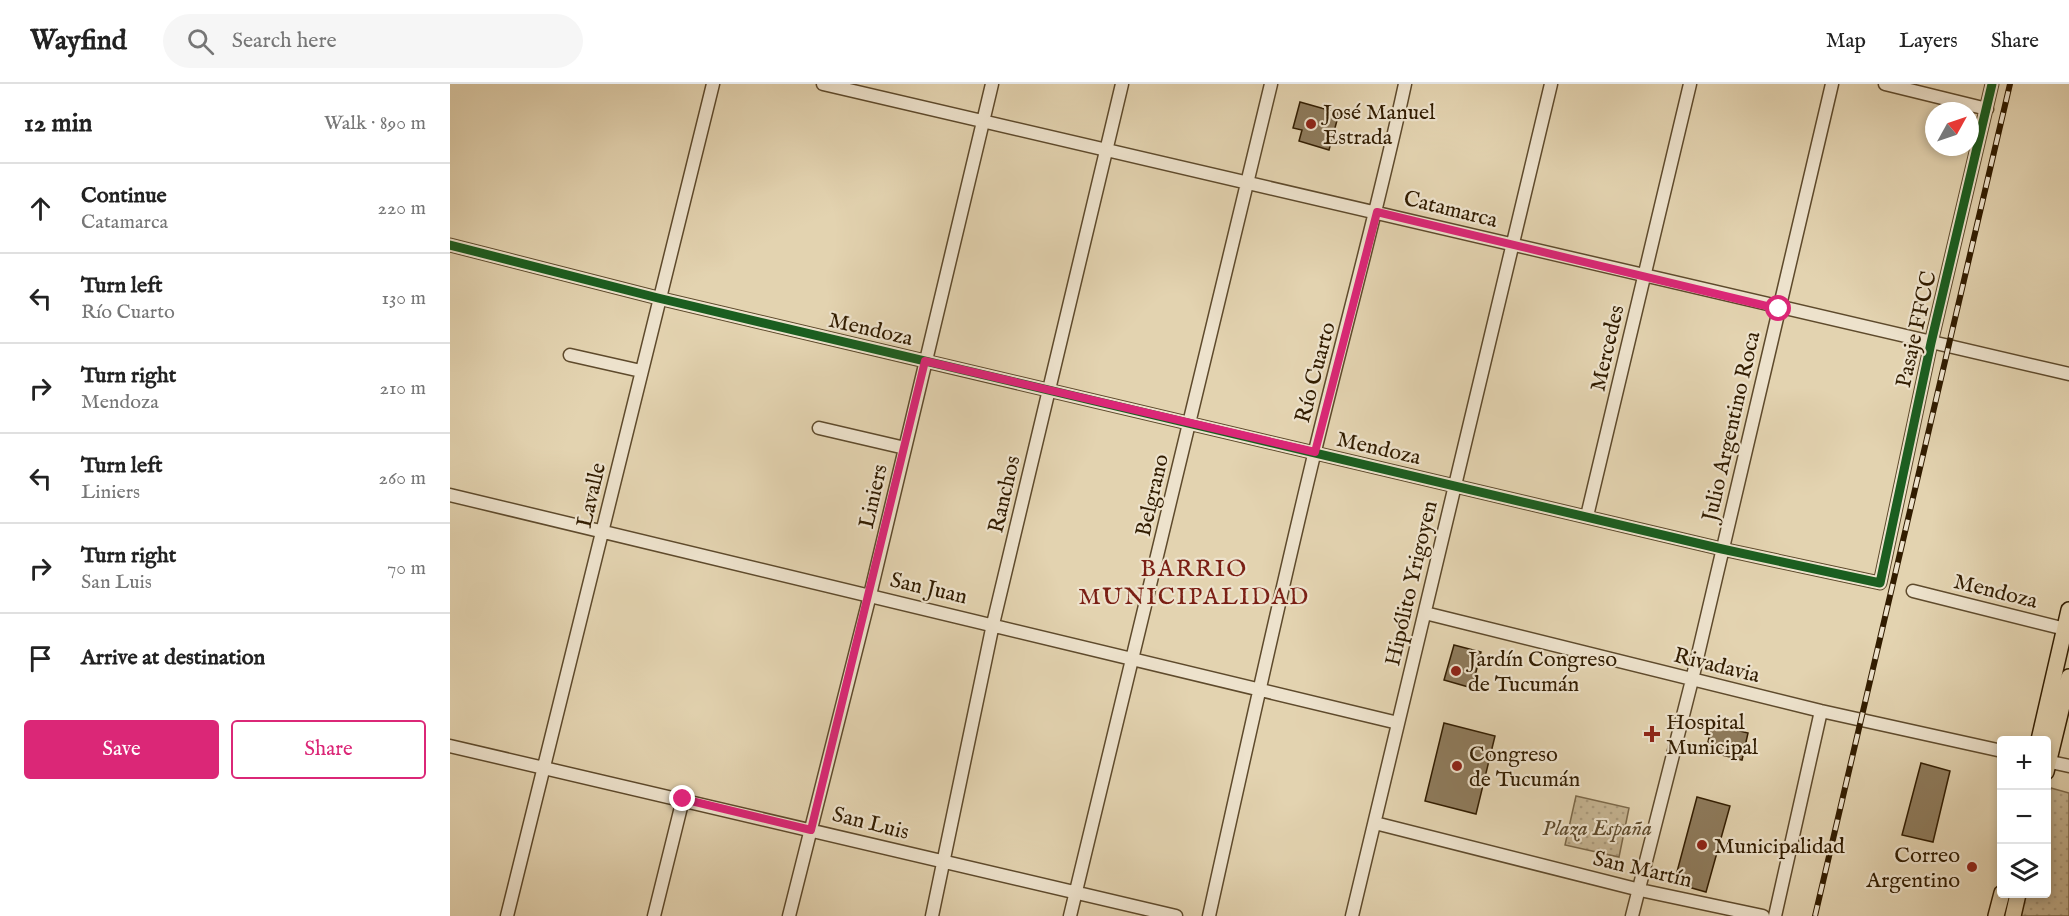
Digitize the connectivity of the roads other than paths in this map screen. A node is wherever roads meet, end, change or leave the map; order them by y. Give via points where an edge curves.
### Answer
1 (713, 84) edge
2 (823, 84) edge
3 (992, 84) edge
4 (1122, 84) edge
5 (1271, 84) edge
6 (1405, 84) edge
7 (1551, 84) edge
8 (1690, 84) edge
9 (1832, 84) edge
10 (1885, 84) edge
11 (1992, 84) edge
12 (1987, 109) junction
13 (983, 121) junction
14 (1107, 150) junction
15 (1247, 183) junction
16 (1377, 212) junction
17 (450, 245) edge
18 (1513, 246) junction
19 (1644, 277) junction
20 (658, 298) junction
21 (1779, 309) junction
22 (1931, 343) junction
23 (570, 355) dead end
24 (925, 361) junction
25 (641, 371) junction
26 (2069, 374) edge
27 (1049, 390) junction
28 (1190, 423) junction
29 (819, 428) dead end
30 (904, 448) junction
31 (1315, 452) junction
32 (1455, 485) junction
33 (450, 495) edge
34 (1587, 516) junction
35 (603, 531) junction
36 (1722, 549) junction
37 (1880, 583) joint
38 (1913, 591) dead end
39 (870, 595) junction
40 (2069, 610) edge
41 (1425, 613) junction
42 (993, 624) junction
43 (2067, 629) edge
44 (1134, 658) junction
45 (2069, 677) edge
46 (1692, 680) junction
47 (1259, 688) junction
48 (1821, 711) junction
49 (1398, 723) junction
50 (2040, 736) edge
51 (450, 746) edge
52 (2051, 749) edge
53 (1997, 750) edge
54 (2051, 765) edge
55 (544, 766) junction
56 (2069, 766) edge
57 (683, 799) junction
58 (1375, 823) junction
59 (811, 830) junction
60 (944, 862) junction
61 (1640, 890) junction
62 (1076, 892) junction
63 (2000, 898) edge
64 (2017, 898) edge
65 (507, 916) edge
66 (654, 916) edge
67 (789, 916) edge
68 (932, 916) edge
69 (1070, 916) edge
70 (1176, 916) edge
71 (1209, 916) edge
72 (1352, 916) edge
73 (1632, 916) edge
74 (1763, 916) edge
75 (1775, 916) edge
76 (1996, 916) edge
77 (2013, 916) edge

1 - 20 street, Lavalle
2 - 13 street, Catamarca
3 - 13 street, Liniers
4 - 14 street, Ranchos
5 - 15 street, Belgrano
6 - 16 street, Río Cuarto
7 - 18 street, Hipólito Yrigoyen
8 - 19 street, Mercedes
9 - 21 street, Julio Argentino Roca
10 - 12 street
11 - 12 street, Pasaje FFCC
12 - 22 street, Pasaje FFCC
13 - 14 street, Catamarca
13 - 24 street, Liniers
14 - 15 street, Catamarca
14 - 27 street, Ranchos
15 - 16 street, Catamarca
15 - 28 street, Belgrano
16 - 18 street, Catamarca
16 - 31 street, Río Cuarto
17 - 20 street, Mendoza
18 - 19 street, Catamarca
18 - 32 street, Hipólito Yrigoyen
19 - 21 street, Catamarca
19 - 34 street, Mercedes
20 - 24 street, Mendoza
20 - 25 street, Lavalle
21 - 22 street, Catamarca
21 - 36 street, Julio Argentino Roca
22 - 26 street, Catamarca
22 - 37 street, Pasaje FFCC
23 - 25 street
24 - 27 street, Mendoza
24 - 30 street, Liniers
25 - 35 street, Lavalle
27 - 28 street, Mendoza
27 - 42 street, Ranchos
28 - 31 street, Mendoza
28 - 44 street, Belgrano
29 - 30 street
30 - 39 street, Liniers
31 - 32 street, Mendoza
31 - 47 street, Río Cuarto
32 - 34 street, Mendoza
32 - 41 street, Hipólito Yrigoyen
33 - 35 street, San Juan
34 - 36 street, Mendoza
35 - 39 street, San Juan
35 - 55 street, Lavalle
36 - 37 street, Mendoza
36 - 46 street, Julio Argentino Roca
38 - 43 street, Mendoza
39 - 42 street, San Juan
39 - 59 street, Liniers
40 - 43 main road
41 - 46 street, Rivadavia
41 - 49 street, Hipólito Yrigoyen
42 - 44 street, San Juan
42 - 60 street, Ranchos
43 - 50 main road
44 - 47 street, San Juan
44 - 62 street, Belgrano
45 - 52 main road
46 - 48 street, Rivadavia
46 - 61 street, Julio Argentino Roca
47 - 49 street, San Juan
47 - 71 street, Río Cuarto
48 - 53 street, Rivadavia
48 - 75 street
49 - 58 street, Hipólito Yrigoyen
51 - 55 street, San Luis
54 - 56 street
55 - 57 street, San Luis
55 - 65 street, Lavalle
57 - 59 street, San Luis
57 - 66 street
58 - 61 street, San Martín
58 - 72 street, Hipólito Yrigoyen
59 - 60 street, San Luis
59 - 67 street, Liniers
60 - 62 street, San Luis
60 - 68 street, Ranchos
61 - 73 street, Julio Argentino Roca
61 - 74 street, San Martín
62 - 69 street, Belgrano
62 - 70 street, San Luis
63 - 76 main road
64 - 77 main road

